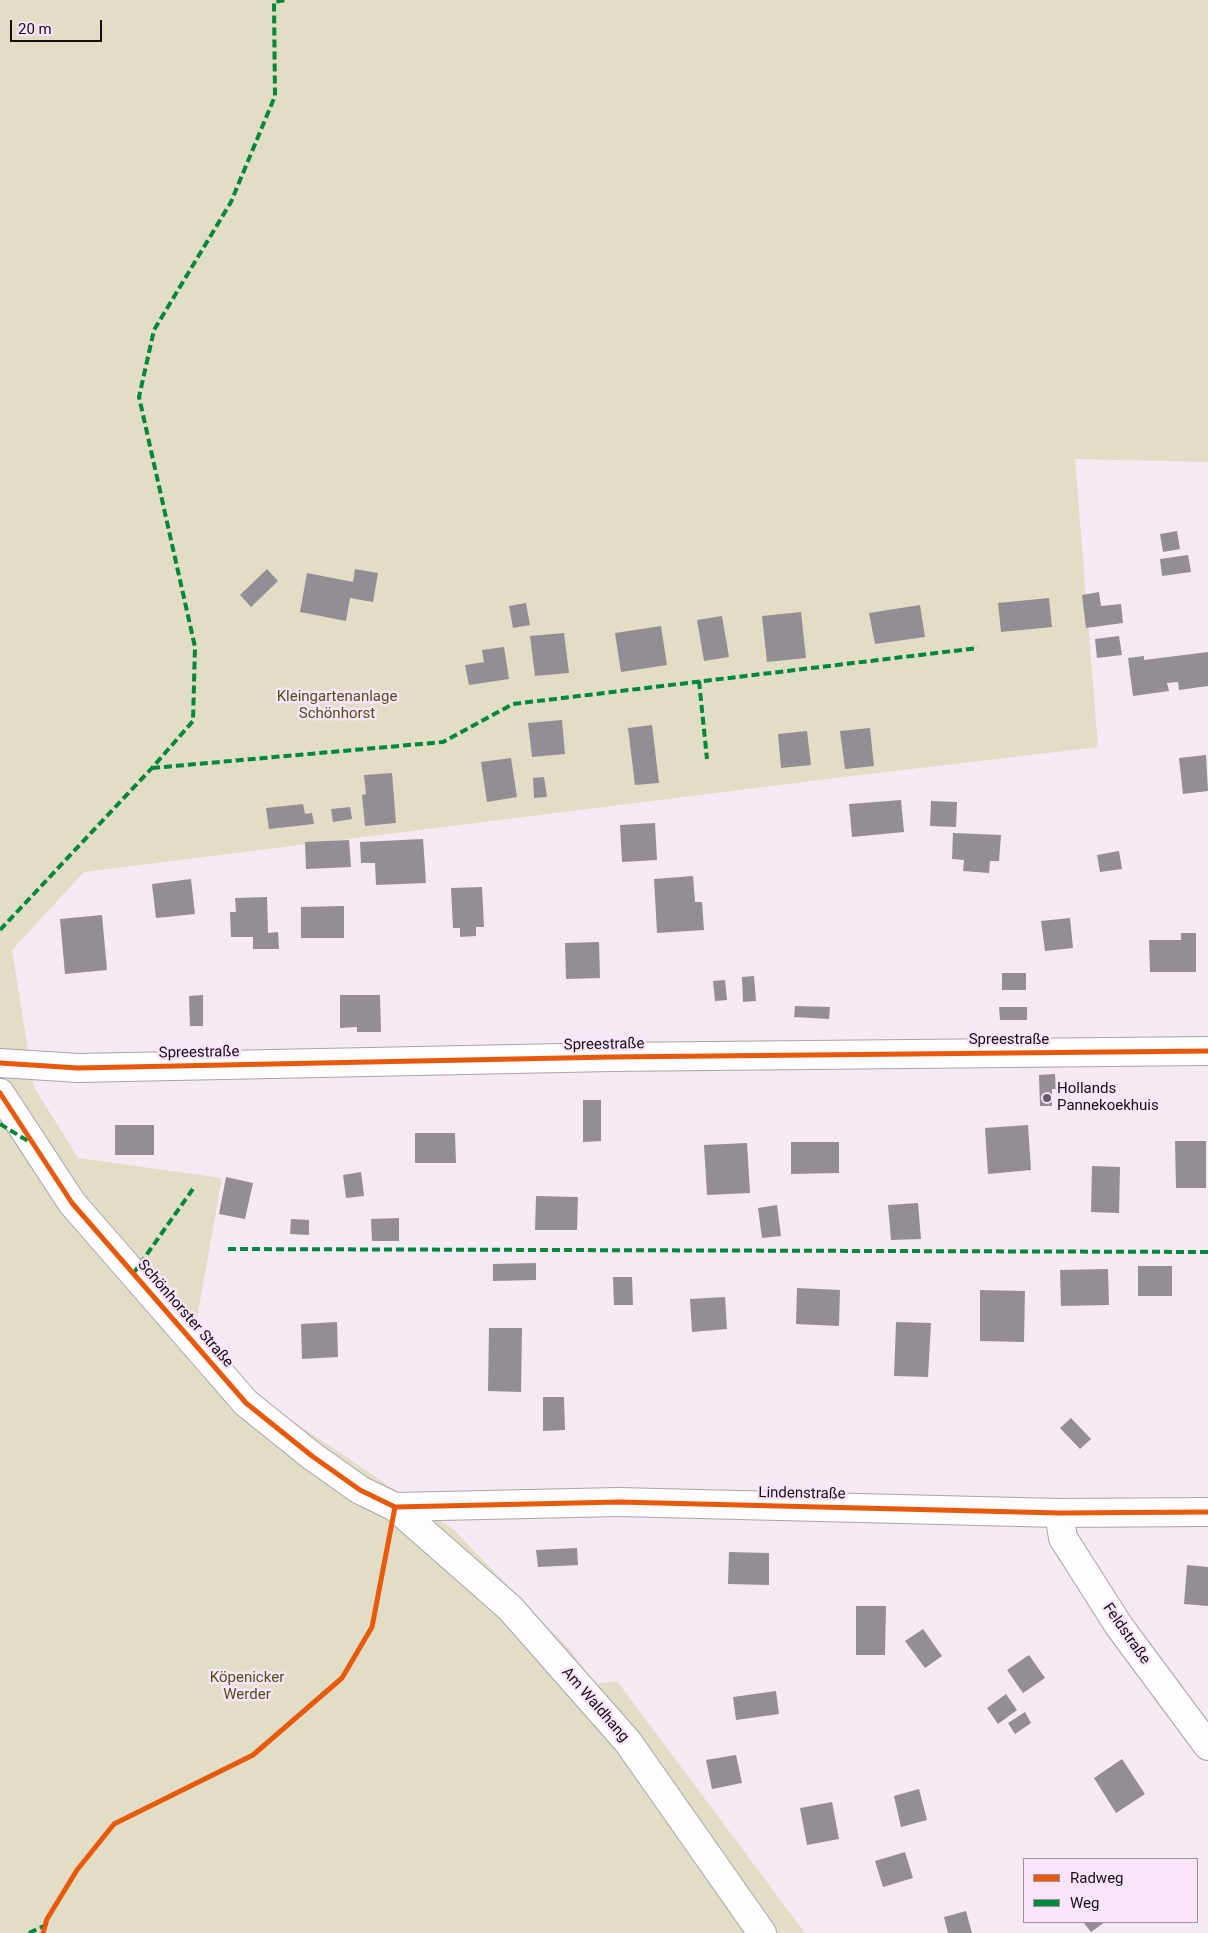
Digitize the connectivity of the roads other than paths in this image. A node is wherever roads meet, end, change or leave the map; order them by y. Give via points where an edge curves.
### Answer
1 (1208, 1050) edge
2 (0, 1063) edge
3 (0, 1093) edge
4 (395, 1507) junction
5 (1208, 1512) edge
6 (1059, 1514) junction
7 (1208, 1746) edge
8 (762, 1933) edge

1 - 2 street, Spreestraße via 78,1068
3 - 4 street, Schönhorster Straße via 72,1203 246,1403 360,1490
4 - 6 street, Lindenstraße via 619,1502
4 - 8 street, Am Waldhang via 510,1608 628,1742
5 - 6 street, Lindenstraße
6 - 7 street, Feldstraße via 1063,1538 1119,1626

